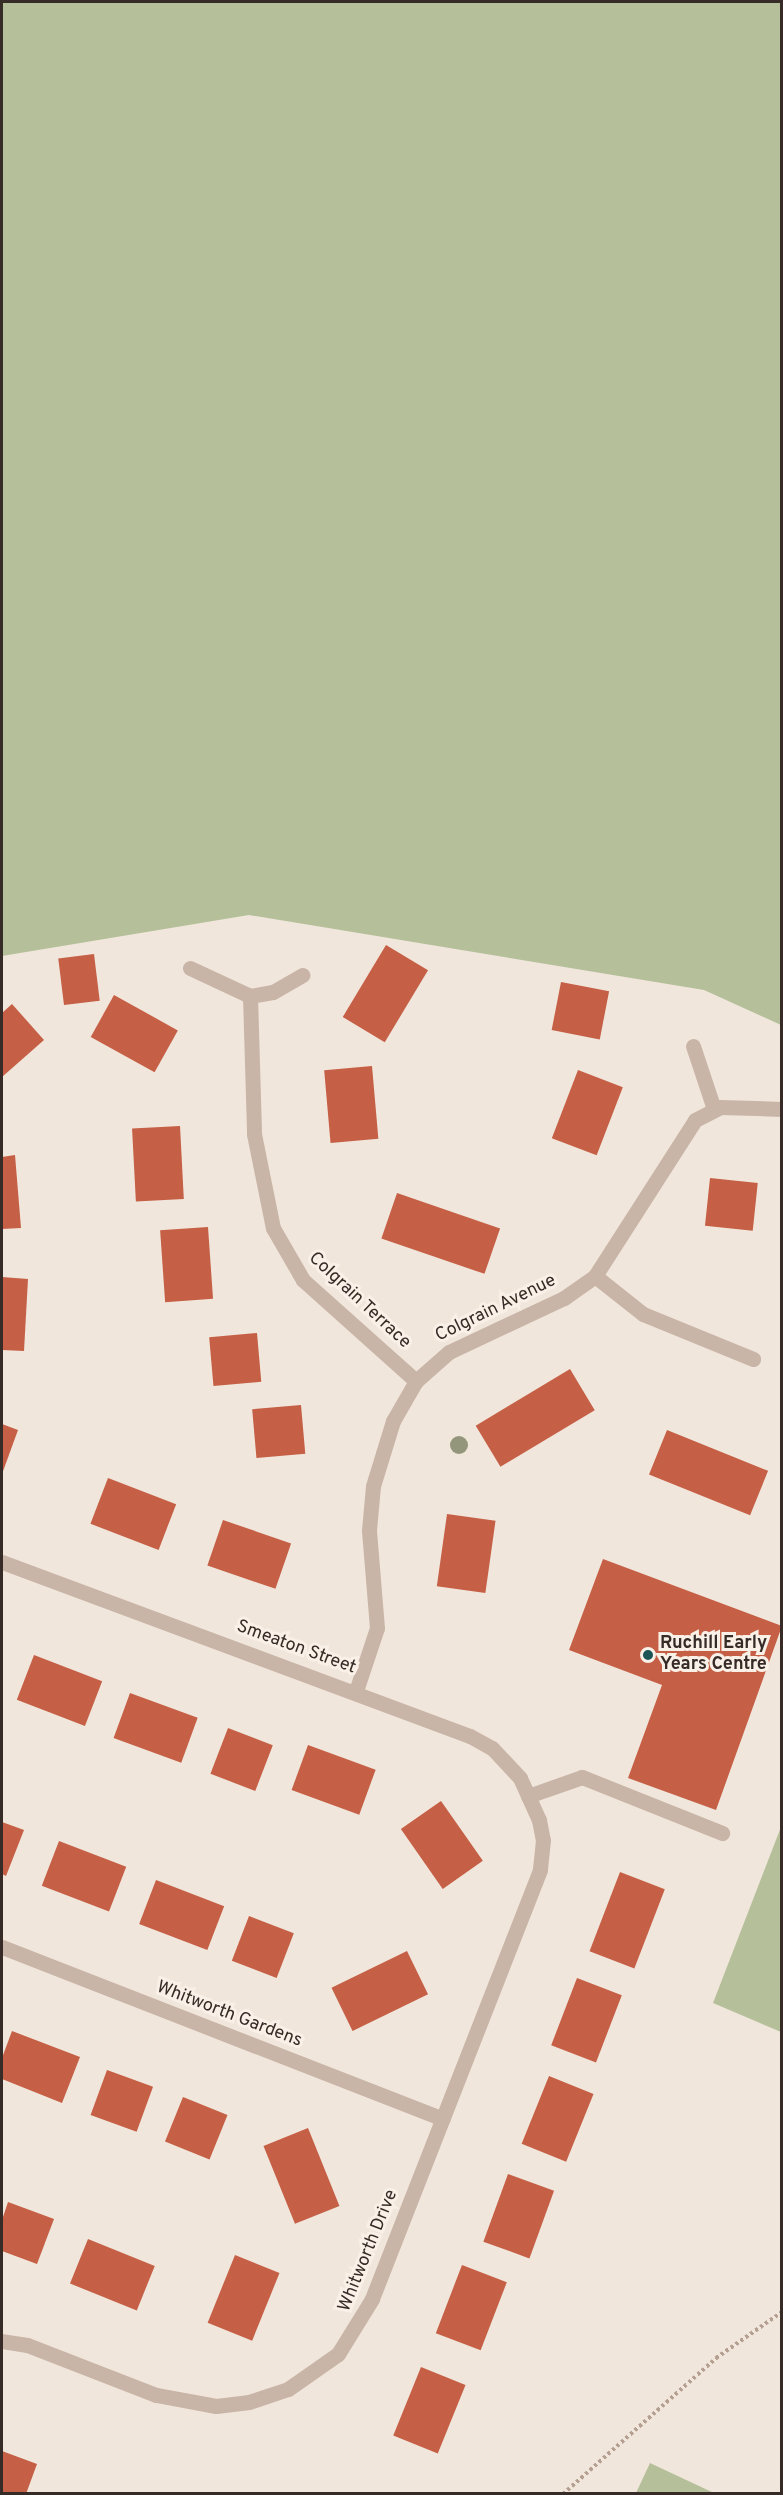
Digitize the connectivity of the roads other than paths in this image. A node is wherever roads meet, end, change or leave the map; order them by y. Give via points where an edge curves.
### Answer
1 (190, 968) dead end
2 (302, 975) dead end
3 (250, 996) junction
4 (693, 1046) dead end
5 (782, 1109) edge
6 (714, 1110) junction
7 (595, 1276) junction
8 (753, 1359) dead end
9 (416, 1381) junction
10 (2, 1562) edge
11 (356, 1691) junction
12 (528, 1796) junction
13 (539, 1820) joint
14 (722, 1833) dead end
15 (2, 1947) edge
16 (443, 2119) junction
17 (2, 2342) edge

1 - 3 street
2 - 3 street via 273,992
3 - 9 street, Colgrain Terrace via 254,1134 273,1228 303,1280
4 - 6 street
5 - 6 street, Colgrain Avenue via 733,1106
6 - 7 street, Colgrain Avenue via 684,1131 623,1237
7 - 8 street via 643,1314
7 - 9 street, Colgrain Avenue via 564,1298 449,1352
9 - 11 street, Colgrain Avenue via 393,1421 373,1486 369,1530 377,1628
10 - 11 street, Smeaton Street
11 - 12 street, Smeaton Street via 492,1748 509,1763
12 - 13 street, Smeaton Street
12 - 14 street via 582,1777
13 - 16 street, Whitworth Drive via 543,1840 540,1870
15 - 16 street, Whitworth Gardens
16 - 17 street, Whitworth Drive via 362,2322 338,2354 288,2389 249,2402 199,2404 156,2395 27,2345

